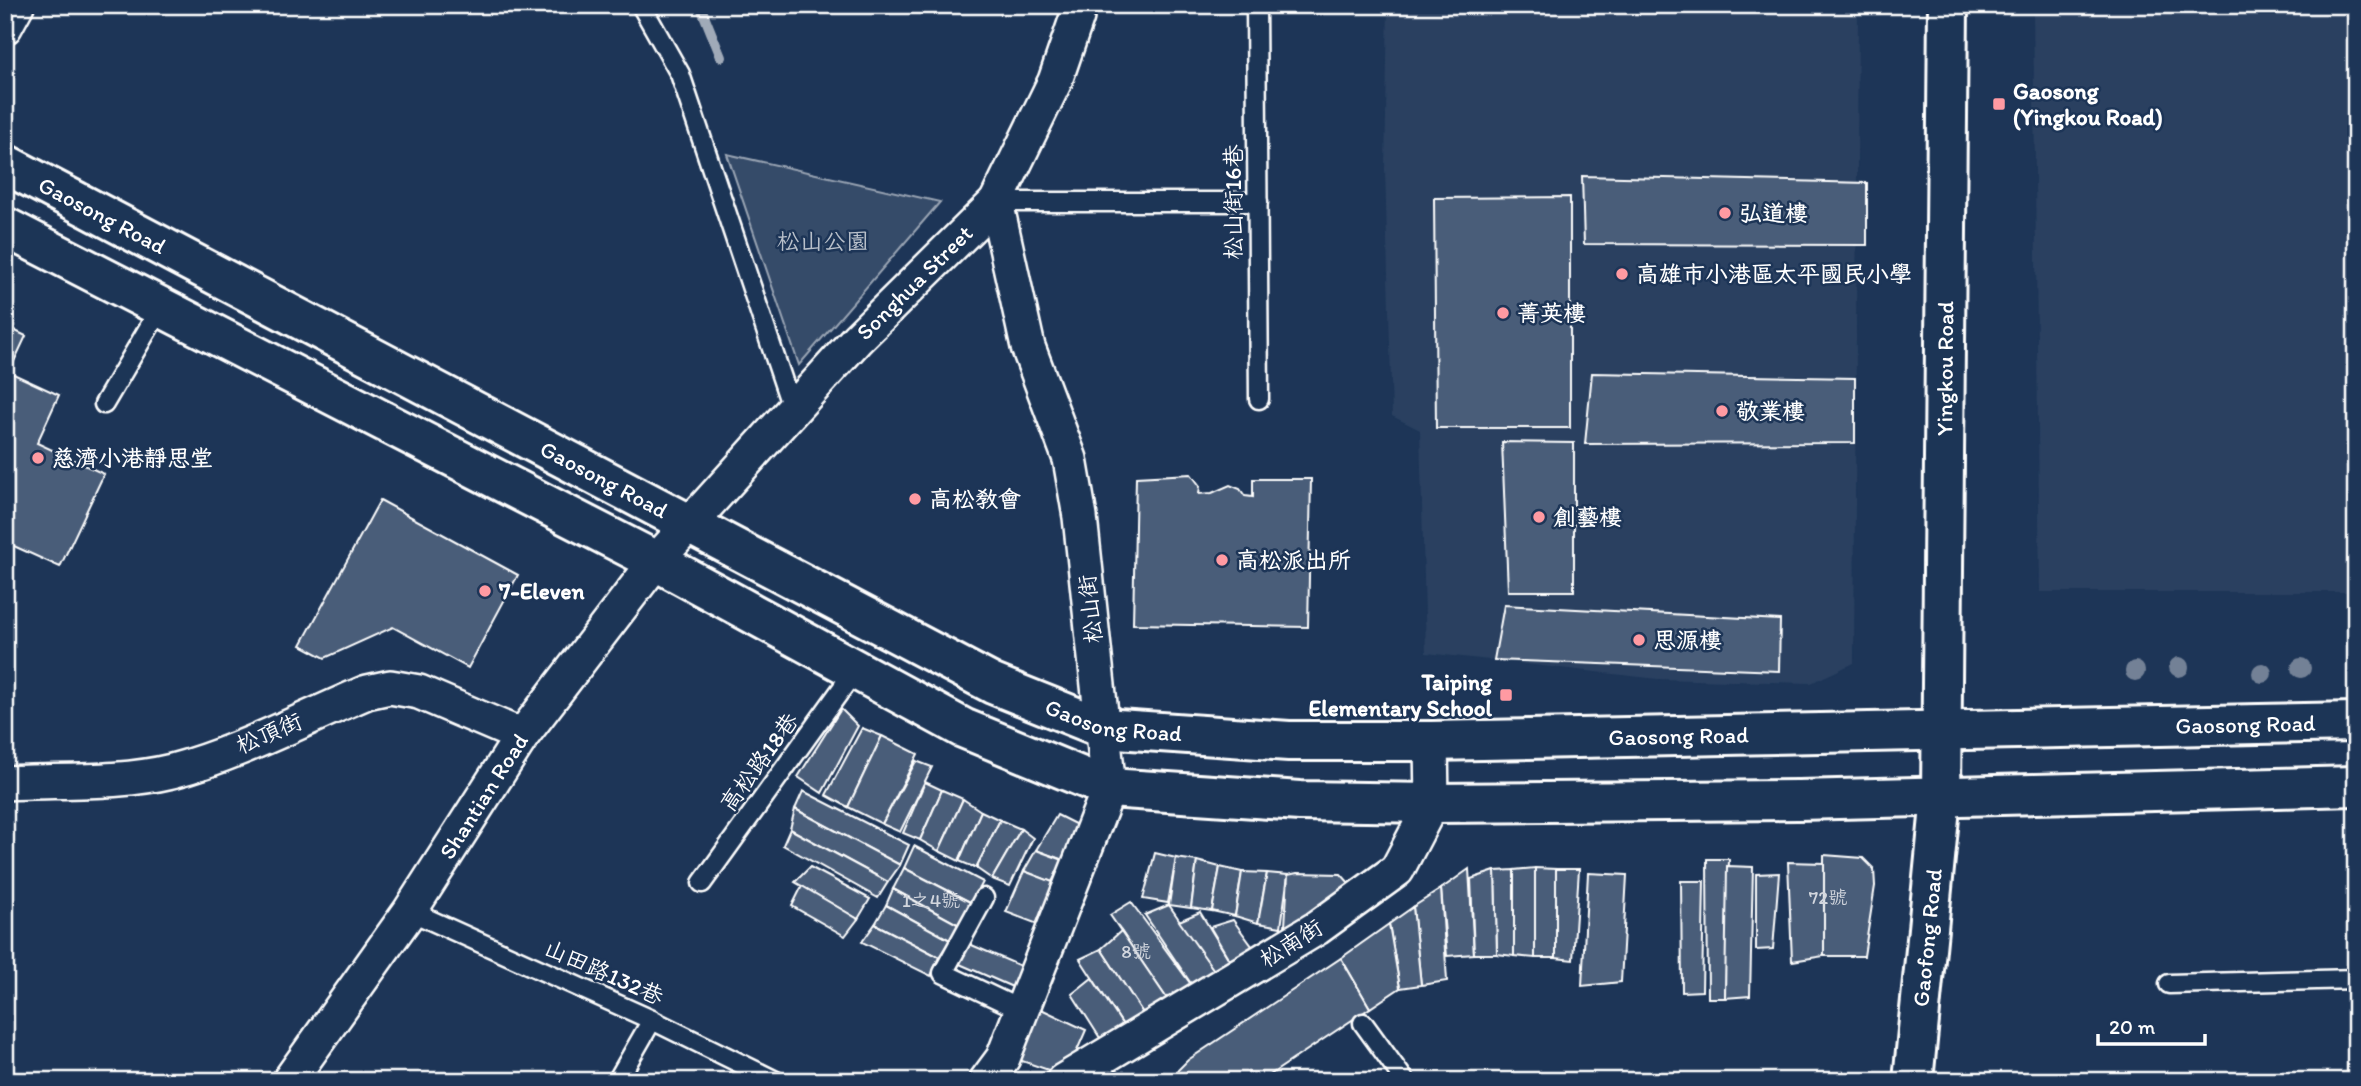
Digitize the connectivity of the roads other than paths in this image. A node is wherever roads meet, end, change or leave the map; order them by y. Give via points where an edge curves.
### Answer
1 (18, 5) edge
2 (641, 5) edge
3 (1078, 5) edge
4 (1256, 5) edge
5 (1948, 5) edge
6 (5, 27) edge
7 (5, 164) edge
8 (996, 202) junction
9 (1258, 202) junction
10 (5, 228) edge
11 (161, 307) junction
12 (1259, 398) dead end
13 (104, 404) dead end
14 (793, 411) junction
15 (689, 521) junction
16 (656, 561) junction
17 (856, 669) junction
18 (2356, 722) edge
19 (1103, 727) junction
20 (1943, 732) junction
21 (522, 736) junction
22 (1431, 741) junction
23 (5, 783) edge
24 (2356, 786) edge
25 (1109, 788) junction
26 (1941, 797) junction
27 (1432, 803) junction
28 (702, 883) dead end
29 (984, 898) dead end
30 (410, 911) junction
31 (2356, 979) edge
32 (2169, 984) dead end
33 (1019, 1009) junction
34 (652, 1020) junction
35 (1363, 1023) dead end
36 (1097, 1072) edge
37 (289, 1081) edge
38 (617, 1081) edge
39 (776, 1081) edge
40 (986, 1081) edge
41 (1063, 1081) edge
42 (1405, 1081) edge
43 (1913, 1081) edge

1 - 6 street
2 - 14 lane via 680,74
3 - 8 street, Songhua Street via 1055,81
4 - 9 lane, 松山街16巷
5 - 20 street, Yingkou Road
7 - 15 street, Gaosong Road
8 - 9 lane
8 - 14 street, Songhua Street via 857,339
8 - 19 street, 松山街 via 1028,347 1070,459
9 - 12 lane, 松山街16巷
10 - 11 street
11 - 13 lane
11 - 16 street
14 - 15 street, Songhua Street
15 - 16 street, Shantian Road
15 - 19 street, Gaosong Road via 993,684
16 - 17 street
16 - 21 street, Shantian Road
17 - 25 street via 963,728
17 - 28 lane, 高松路18巷
18 - 20 street, Gaosong Road
19 - 22 street, Gaosong Road via 1289,741
19 - 25 street, 松山街
20 - 22 street, Gaosong Road
20 - 26 street, Yingkou Road
21 - 23 street, 松頂街 via 419,692 390,687 367,692 170,771
21 - 30 street, Shantian Road
22 - 27 street, 松南街
24 - 26 street
25 - 27 street via 1300,801
25 - 33 street, 松山街
26 - 27 street
26 - 43 street, Gaofong Road
27 - 36 street, 松南街 via 1397,870
29 - 33 lane via 943,973
30 - 34 lane, 山田路132巷
30 - 37 street, Shantian Road
31 - 32 lane
33 - 40 street, 松山街 via 1003,1058
34 - 38 lane
34 - 39 lane, 山田路132巷
35 - 42 lane
36 - 41 street, 松南街

